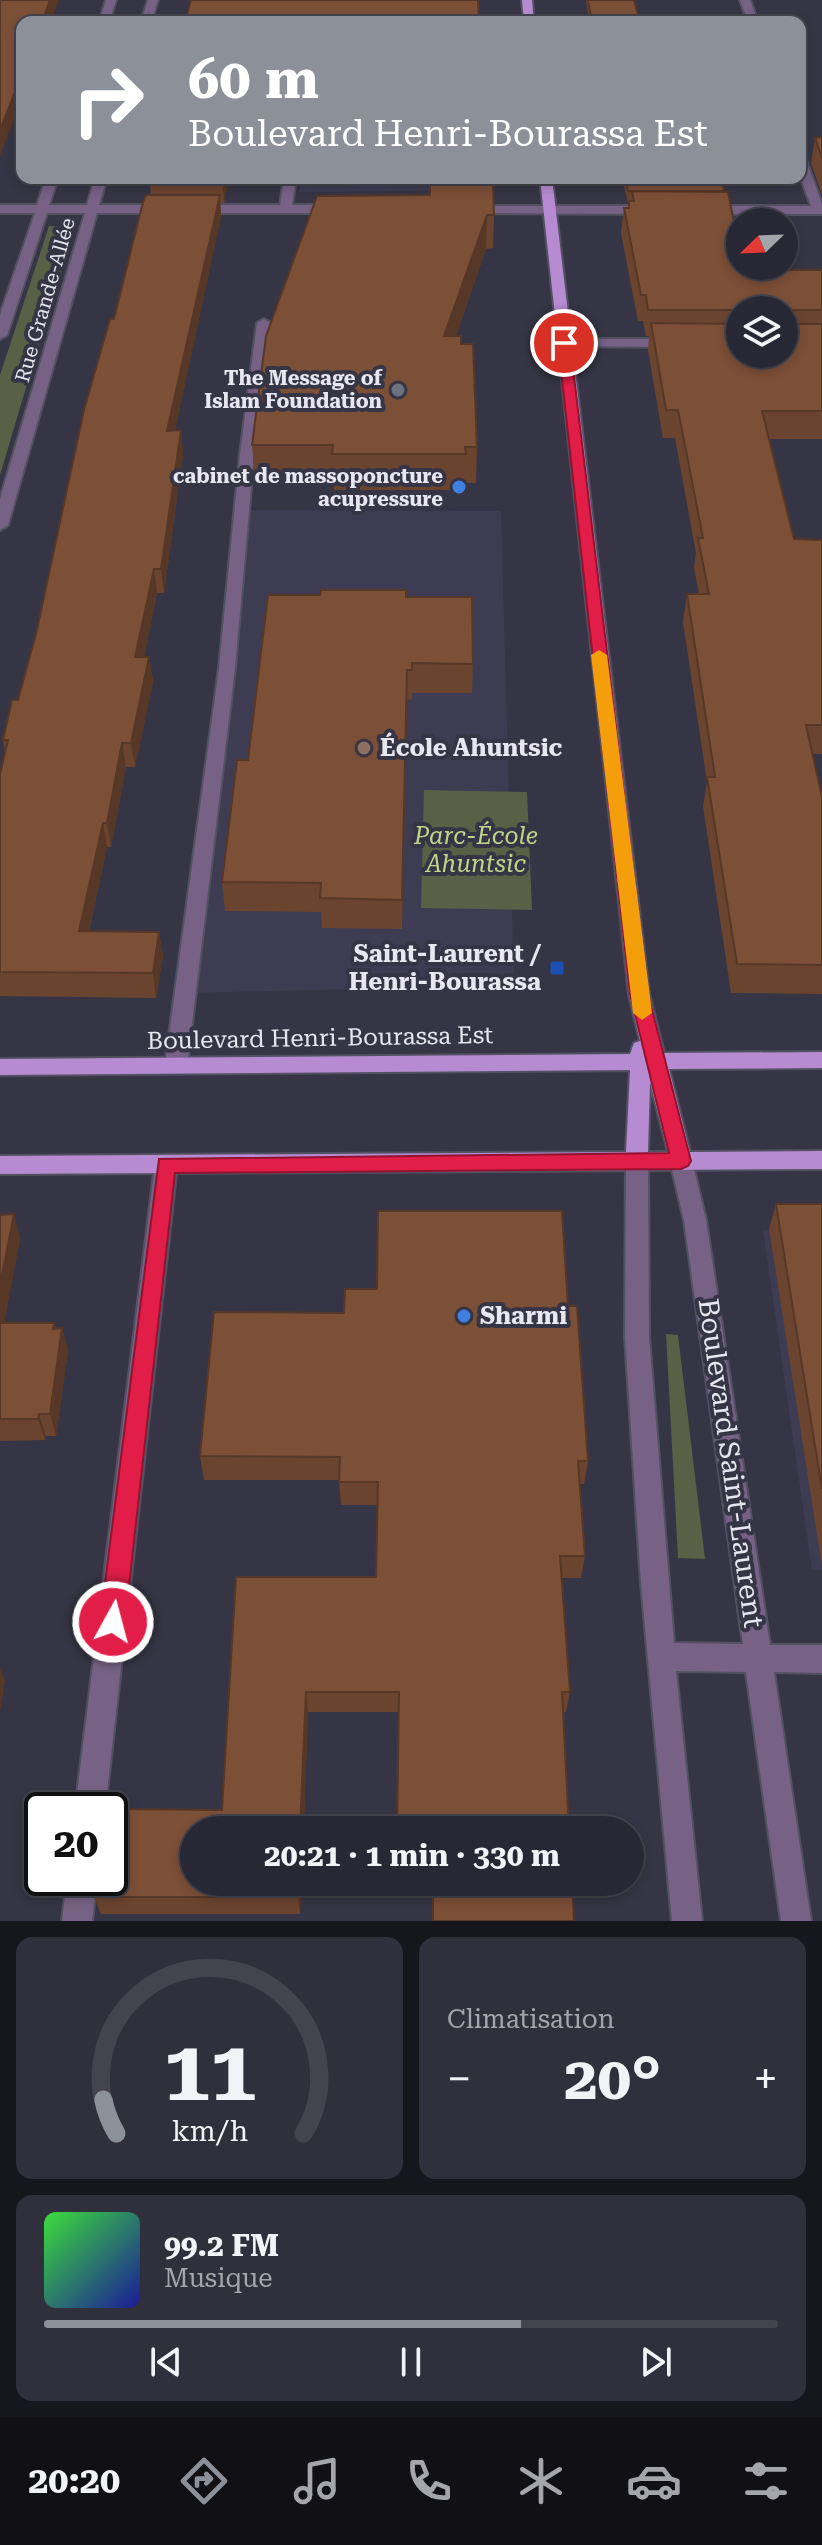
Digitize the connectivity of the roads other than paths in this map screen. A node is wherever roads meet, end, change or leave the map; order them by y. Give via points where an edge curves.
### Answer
1 (806, 175) edge
2 (50, 184) edge
3 (99, 184) edge
4 (289, 184) edge
5 (547, 184) edge
6 (0, 209) edge
7 (42, 209) junction
8 (92, 209) junction
9 (286, 209) junction
10 (348, 209) edge
11 (456, 210) edge
12 (550, 210) junction
13 (668, 210) edge
14 (699, 210) edge
15 (820, 210) edge
16 (264, 323) dead end
17 (0, 335) edge
18 (564, 343) junction
19 (698, 343) edge
20 (0, 525) edge
21 (647, 1060) junction
22 (822, 1060) edge
23 (176, 1065) junction
24 (0, 1067) edge
25 (822, 1160) edge
26 (637, 1161) junction
27 (681, 1161) junction
28 (0, 1165) edge
29 (166, 1165) junction
30 (662, 1657) junction
31 (760, 1658) junction
32 (822, 1659) edge
33 (92, 1792) edge
34 (80, 1896) edge
35 (77, 1921) edge
36 (687, 1921) edge
37 (796, 1921) edge

1 - 15 street
2 - 7 street, Rue Grande-Allée
3 - 8 street, Rue Grande-Allée
4 - 9 street
5 - 12 main road, Boulevard Saint-Laurent
6 - 7 street
7 - 8 street
7 - 17 street, Rue Grande-Allée
8 - 9 street
8 - 20 street, Rue Grande-Allée
9 - 10 street
11 - 12 street
12 - 13 street
12 - 18 main road, Boulevard Saint-Laurent
14 - 15 street
16 - 23 street
18 - 19 street
18 - 21 main road, Boulevard Saint-Laurent
21 - 22 main road, Boulevard Henri-Bourassa Est
21 - 23 main road, Boulevard Henri-Bourassa Est
21 - 26 main road, Boulevard Saint-Laurent
21 - 27 main road, Boulevard Saint-Laurent
23 - 24 main road, Boulevard Henri-Bourassa Est
25 - 27 main road
26 - 27 main road
26 - 29 main road
26 - 30 street, Boulevard Saint-Laurent via 637,1337
27 - 31 street, Boulevard Saint-Laurent via 695,1220
28 - 29 main road
29 - 33 street
30 - 31 street
30 - 36 street, Boulevard Saint-Laurent
31 - 32 street
31 - 37 street, Boulevard Saint-Laurent
34 - 35 street

